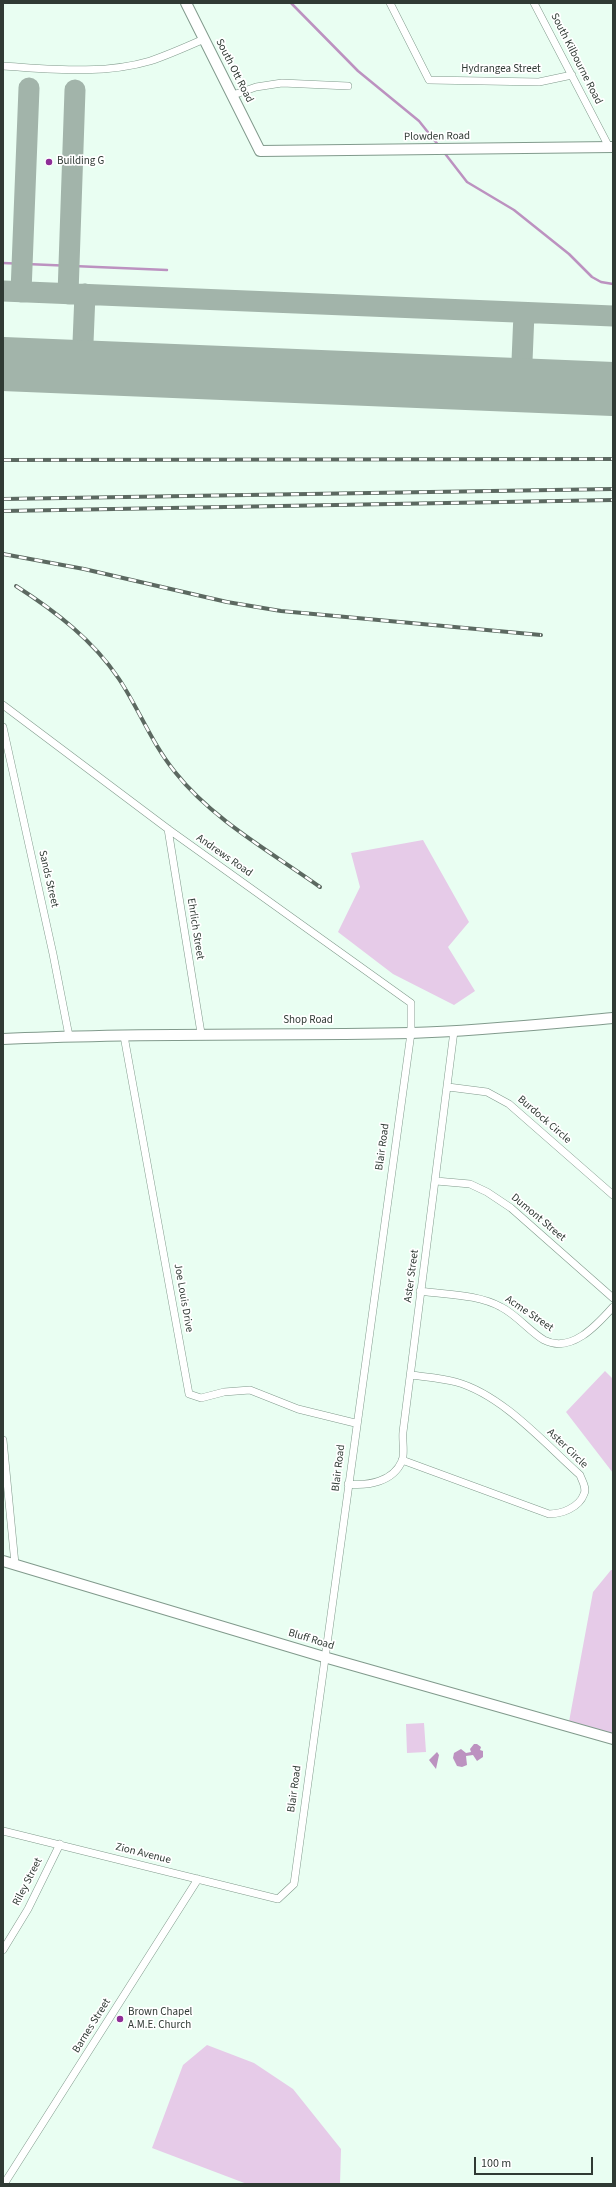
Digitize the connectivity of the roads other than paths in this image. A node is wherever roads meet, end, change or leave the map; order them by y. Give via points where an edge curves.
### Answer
1 (186, 3) edge
2 (390, 3) edge
3 (534, 3) edge
4 (204, 39) junction
5 (3, 66) edge
6 (572, 75) junction
7 (348, 86) dead end
8 (233, 95) junction
9 (611, 147) edge
10 (260, 151) joint
11 (3, 705) edge
12 (3, 727) edge
13 (168, 829) junction
14 (613, 1018) edge
15 (454, 1031) junction
16 (201, 1033) junction
17 (410, 1033) junction
18 (69, 1036) junction
19 (124, 1036) junction
20 (3, 1039) edge
21 (448, 1087) junction
22 (436, 1181) junction
23 (613, 1195) edge
24 (420, 1292) junction
25 (613, 1298) edge
26 (613, 1307) edge
27 (411, 1375) junction
28 (356, 1423) junction
29 (3, 1440) edge
30 (402, 1460) junction
31 (348, 1484) junction
32 (3, 1561) edge
33 (15, 1564) junction
34 (324, 1657) junction
35 (613, 1739) edge
36 (3, 1831) edge
37 (60, 1844) junction
38 (198, 1879) junction
39 (278, 1899) joint
40 (3, 1950) edge
41 (4, 2184) edge

1 - 4 street, South Ott Road
2 - 6 street, Hydrangea Street via 429,80 539,82
3 - 6 street, South Kilbourne Road
4 - 5 street via 148,61 116,67 74,70
4 - 8 street, South Ott Road
6 - 9 street, South Kilbourne Road
7 - 8 street via 282,83 256,87
8 - 10 street, South Ott Road
9 - 10 street, Plowden Road
11 - 13 street, Andrews Road
12 - 18 street, Sands Street
13 - 16 street, Ehrlich Street
13 - 17 street, Andrews Road via 411,1003
14 - 15 street, Shop Road
15 - 17 street, Shop Road
15 - 21 street, Aster Street
16 - 17 street, Shop Road
16 - 19 street, Shop Road
17 - 28 street, Blair Road
18 - 19 street, Shop Road
18 - 20 street, Shop Road
19 - 28 street, Joe Louis Drive via 189,1394 201,1398 224,1392 250,1390 298,1409
21 - 22 street, Aster Street
21 - 23 street, Burdock Circle via 487,1092 509,1104
22 - 24 street, Aster Street
22 - 25 street, Dumont Street via 470,1184 487,1192 511,1208
24 - 26 street, Acme Street via 477,1298 495,1304 545,1340 564,1344 581,1337
24 - 27 street, Aster Street
27 - 30 street, Aster Street via 402,1432
27 - 30 street, Aster Circle via 457,1382 479,1391 515,1416 580,1475 585,1486 584,1494 576,1504 560,1514 549,1514
28 - 31 street, Blair Road
29 - 33 street
30 - 31 street via 394,1472 380,1482 364,1486
31 - 34 street, Blair Road
32 - 33 street, Bluff Road
33 - 34 street, Bluff Road
34 - 35 street, Bluff Road
34 - 39 street, Blair Road via 294,1884
36 - 37 street, Zion Avenue
37 - 38 street, Zion Avenue
37 - 40 street, Riley Street via 28,1909
38 - 39 street, Zion Avenue
38 - 41 street, Barnes Street

